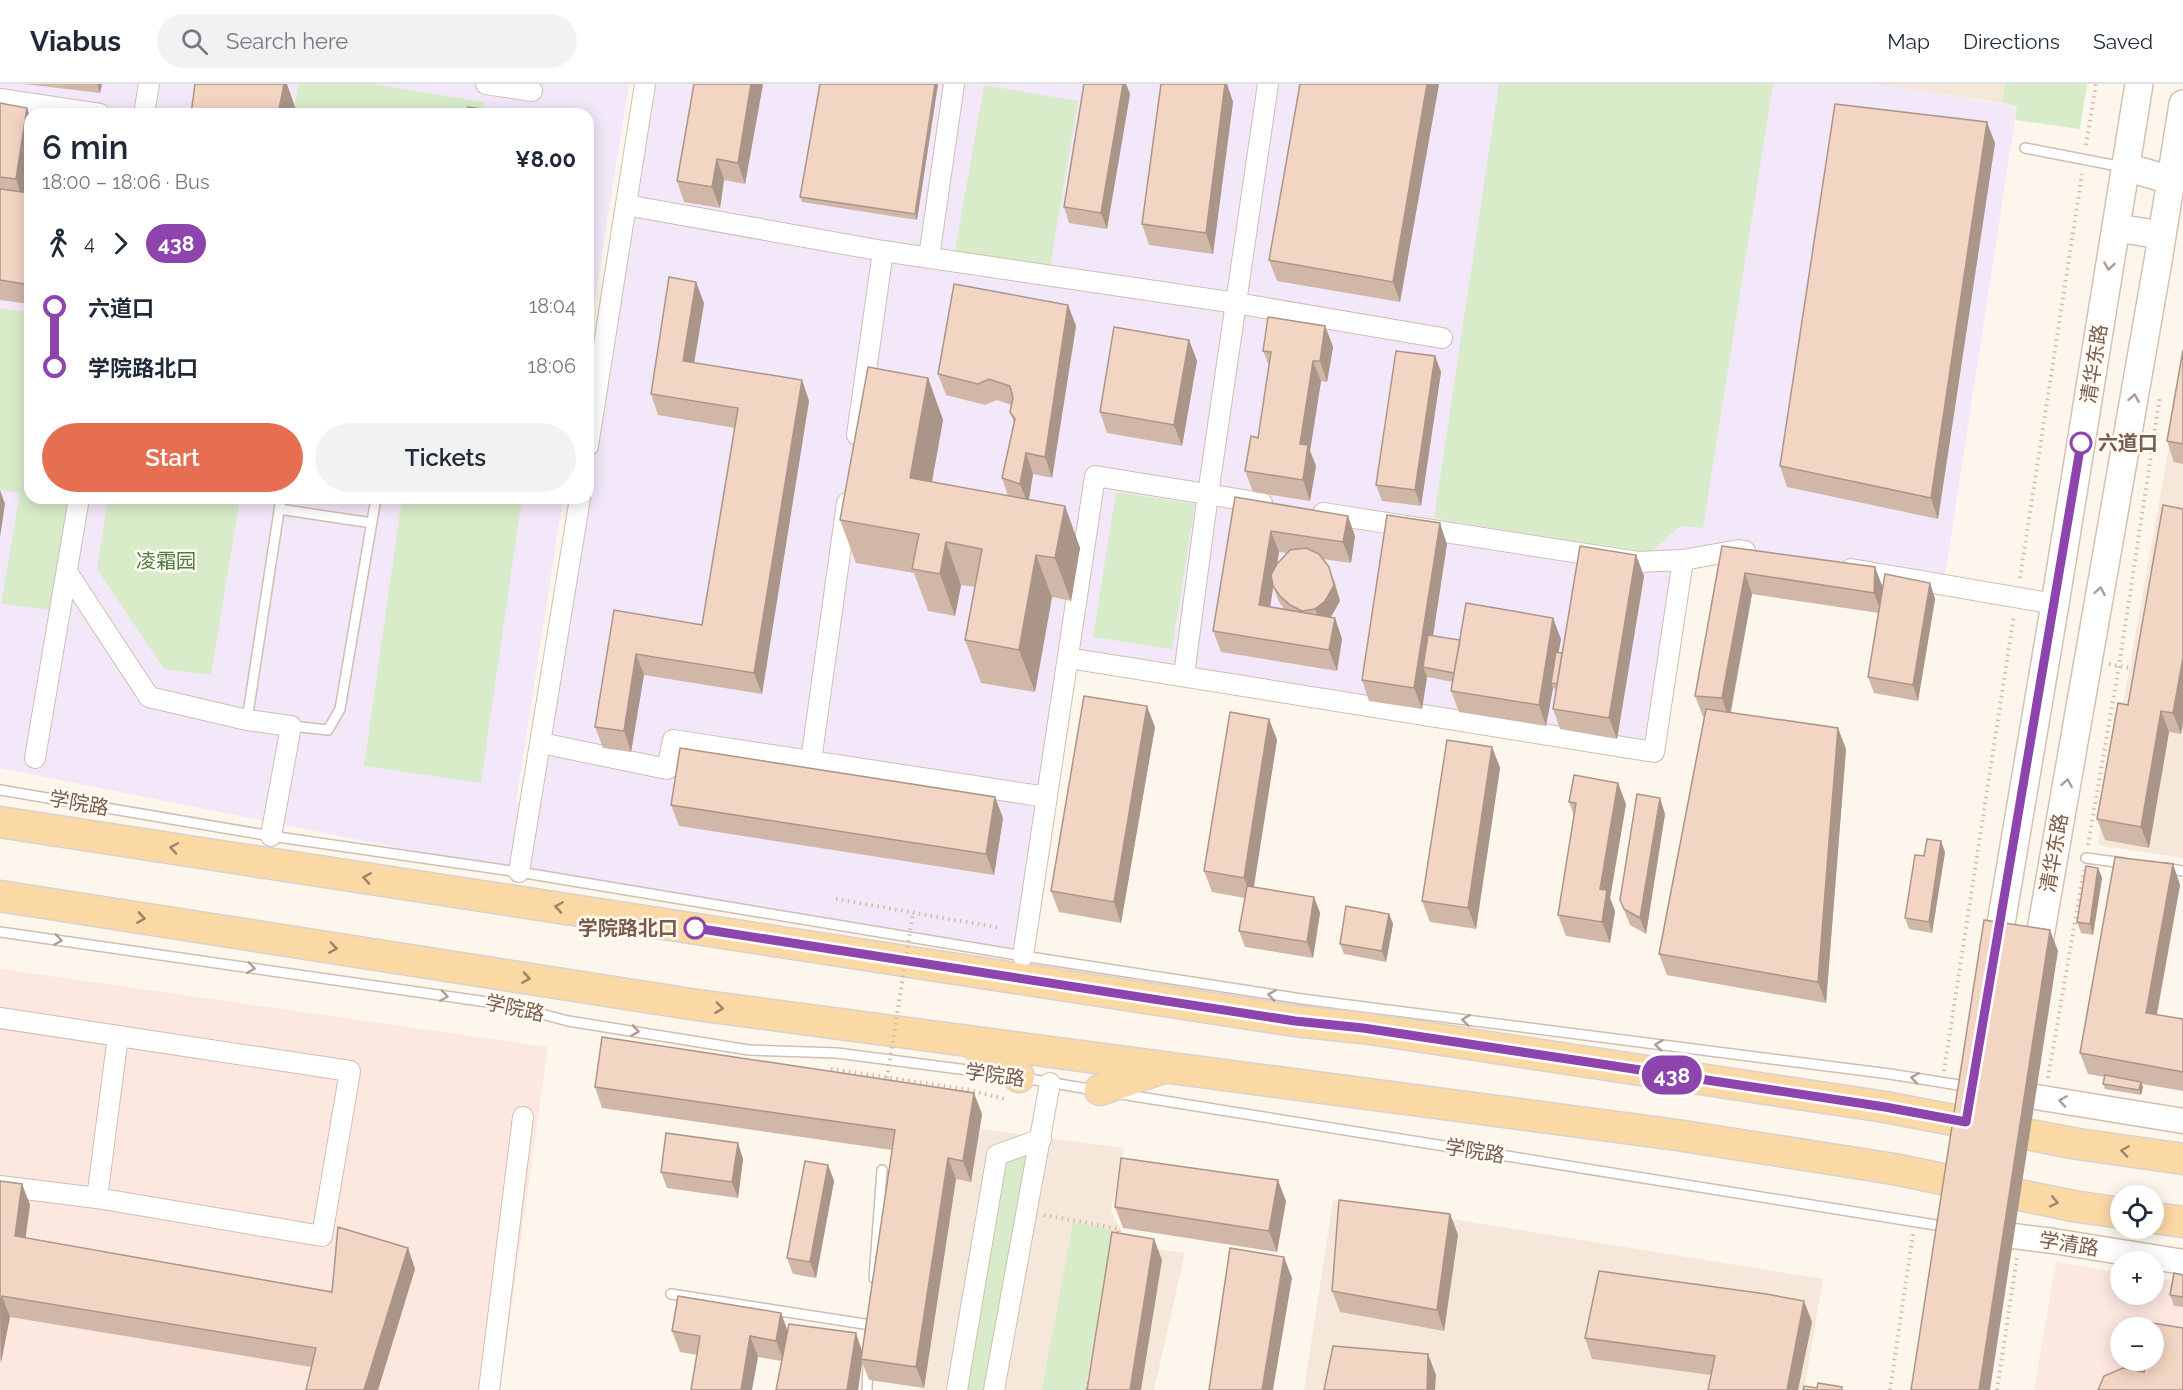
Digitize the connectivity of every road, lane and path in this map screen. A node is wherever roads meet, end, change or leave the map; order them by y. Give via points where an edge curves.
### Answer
1 (149, 84) edge
2 (486, 84) edge
3 (645, 84) edge
4 (954, 84) edge
5 (1268, 84) edge
6 (2096, 84) edge
7 (2139, 84) edge
8 (532, 91) dead end
9 (0, 99) edge
10 (2183, 104) edge
11 (60, 108) edge
12 (145, 108) edge
13 (2025, 148) dead end
14 (2084, 158) junction
15 (2126, 167) junction
16 (2173, 198) edge
17 (626, 205) junction
18 (2116, 228) junction
19 (2162, 235) junction
20 (883, 251) junction
21 (929, 257) junction
22 (1236, 303) junction
23 (1442, 338) dead end
24 (2161, 395) dead end
25 (594, 408) edge
26 (854, 456) edge
27 (849, 490) edge
28 (1208, 494) junction
29 (78, 504) edge
30 (280, 504) edge
31 (375, 504) edge
32 (579, 504) edge
33 (1277, 505) edge
34 (279, 509) junction
35 (1300, 509) edge
36 (372, 523) junction
37 (1762, 554) edge
38 (1683, 560) junction
39 (1832, 566) edge
40 (67, 572) junction
41 (2017, 597) junction
42 (2055, 604) junction
43 (1068, 658) junction
44 (2108, 664) dead end
45 (2119, 666) junction
46 (2129, 668) dead end
47 (1184, 675) junction
48 (247, 720) junction
49 (291, 726) junction
50 (541, 743) junction
51 (35, 758) dead end
52 (811, 760) junction
53 (0, 789) edge
54 (1047, 797) junction
55 (0, 822) edge
56 (271, 836) junction
57 (2086, 858) junction
58 (2137, 865) edge
59 (2160, 868) edge
60 (2183, 871) edge
61 (519, 872) junction
62 (0, 896) edge
63 (836, 899) dead end
64 (913, 912) junction
65 (1000, 928) dead end
66 (0, 932) edge
67 (1023, 956) junction
68 (1991, 979) edge
69 (2030, 994) edge
70 (1302, 999) junction
71 (0, 1018) edge
72 (1363, 1028) junction
73 (118, 1036) junction
74 (967, 1040) junction
75 (1978, 1060) edge
76 (2017, 1065) edge
77 (1165, 1067) junction
78 (831, 1069) edge
79 (887, 1078) junction
80 (1942, 1082) junction
81 (1050, 1083) junction
82 (1973, 1087) junction
83 (1016, 1089) junction
84 (1100, 1090) junction
85 (2012, 1093) junction
86 (2045, 1098) junction
87 (524, 1117) dead end
88 (2183, 1121) edge
89 (1041, 1139) junction
90 (1964, 1153) junction
91 (2002, 1159) junction
92 (2183, 1159) edge
93 (882, 1170) dead end
94 (0, 1186) edge
95 (97, 1198) junction
96 (2110, 1211) edge
97 (1027, 1212) junction
98 (2164, 1219) edge
99 (1916, 1221) junction
100 (2183, 1222) edge
101 (2020, 1237) junction
102 (1972, 1240) junction
103 (1117, 1241) edge
104 (2183, 1262) edge
105 (873, 1289) edge
106 (671, 1294) dead end
107 (872, 1313) edge
108 (871, 1325) junction
109 (869, 1347) edge
110 (869, 1357) edge
111 (1089, 1378) edge
112 (489, 1390) edge
113 (867, 1390) edge
114 (957, 1390) edge
115 (994, 1390) edge
116 (1087, 1390) edge
117 (1890, 1390) edge
118 (1997, 1390) edge

1 - 12 street
2 - 8 street
3 - 17 street
4 - 21 street
5 - 22 street
6 - 14 path
7 - 15 main road, 清华东路
9 - 11 street
10 - 16 main road, 清华东路
13 - 14 lane
14 - 15 lane
14 - 41 path
15 - 16 main road
15 - 18 main road, 清华东路
16 - 19 main road, 清华东路
17 - 20 street
17 - 25 street
18 - 19 main road
18 -> 42 main road, 清华东路
69 -> 19 main road, 清华东路
20 - 21 street
20 - 26 street
21 - 22 street
22 - 23 street
22 - 28 street
24 - 45 path
27 - 52 street
28 - 33 street
28 - 43 street via 1095,476
28 - 47 street
29 - 40 street
30 - 34 lane
31 - 36 lane
32 - 50 street
34 - 36 lane
34 - 48 lane
35 - 38 street via 1638,562
36 - 49 lane via 340,709 328,730
37 - 38 street via 1739,550
38 - 47 street via 1654,752
39 - 41 street
40 - 48 street via 149,697
40 - 51 street
41 - 42 street
41 - 80 path
42 - 68 main road, 清华东路
43 - 47 street
43 - 54 street
44 - 45 path
45 - 46 path
45 - 57 path
48 - 49 street
49 - 56 street
50 - 52 street via 667,769 673,740
50 - 61 street
52 - 54 street
53 - 56 lane, 学院路
54 - 67 street
72 -> 55 main road, 学院路 via 1295,1021
56 - 61 lane, 学院路
57 - 58 lane
57 - 86 path
59 - 60 lane
61 - 67 lane, 学院路
62 -> 74 main road, 学院路 via 698,1005
63 - 64 path
64 - 65 path
64 - 79 path, bridge
66 -> 83 lane, 学院路 via 508,1005 568,1020 749,1050 837,1053
70 -> 67 lane, 学院路
70 - 72 main road
80 -> 70 lane, 学院路
71 - 73 street
72 - 90 main road, 学院路 via 1885,1107
73 - 95 street
73 - 95 street via 350,1071 322,1236
74 - 77 main road, 学院路
74 - 83 main road
75 - 82 main road
76 - 85 main road
77 - 84 main road
77 - 90 main road, 学院路 via 1677,1135 1894,1169
78 - 79 path
79 - 83 path via 970,1090
80 - 82 lane, 学院路
81 - 83 lane, 学院路
81 - 84 lane, 学院路
81 - 89 street
82 - 85 street
82 - 90 main road
84 - 99 lane, 学院路
85 - 86 street
85 - 91 main road
88 -> 86 street
87 - 112 street
89 - 97 street
89 - 114 street via 997,1155
90 - 91 main road
90 - 91 main road
90 - 102 main road
92 -> 91 main road via 2078,1144
91 -> 96 main road, 学清路 via 2073,1206
91 - 102 main road
93 - 105 lane
94 - 95 street
97 - 103 path via 1119,1229
97 - 115 street
98 - 100 main road
99 - 102 lane, 学院路
99 - 117 path
101 - 102 street, 学清路
101 - 104 street, 学清路
101 - 118 path
106 - 108 lane
107 - 108 lane
108 - 109 lane
110 - 113 lane
111 - 116 path

